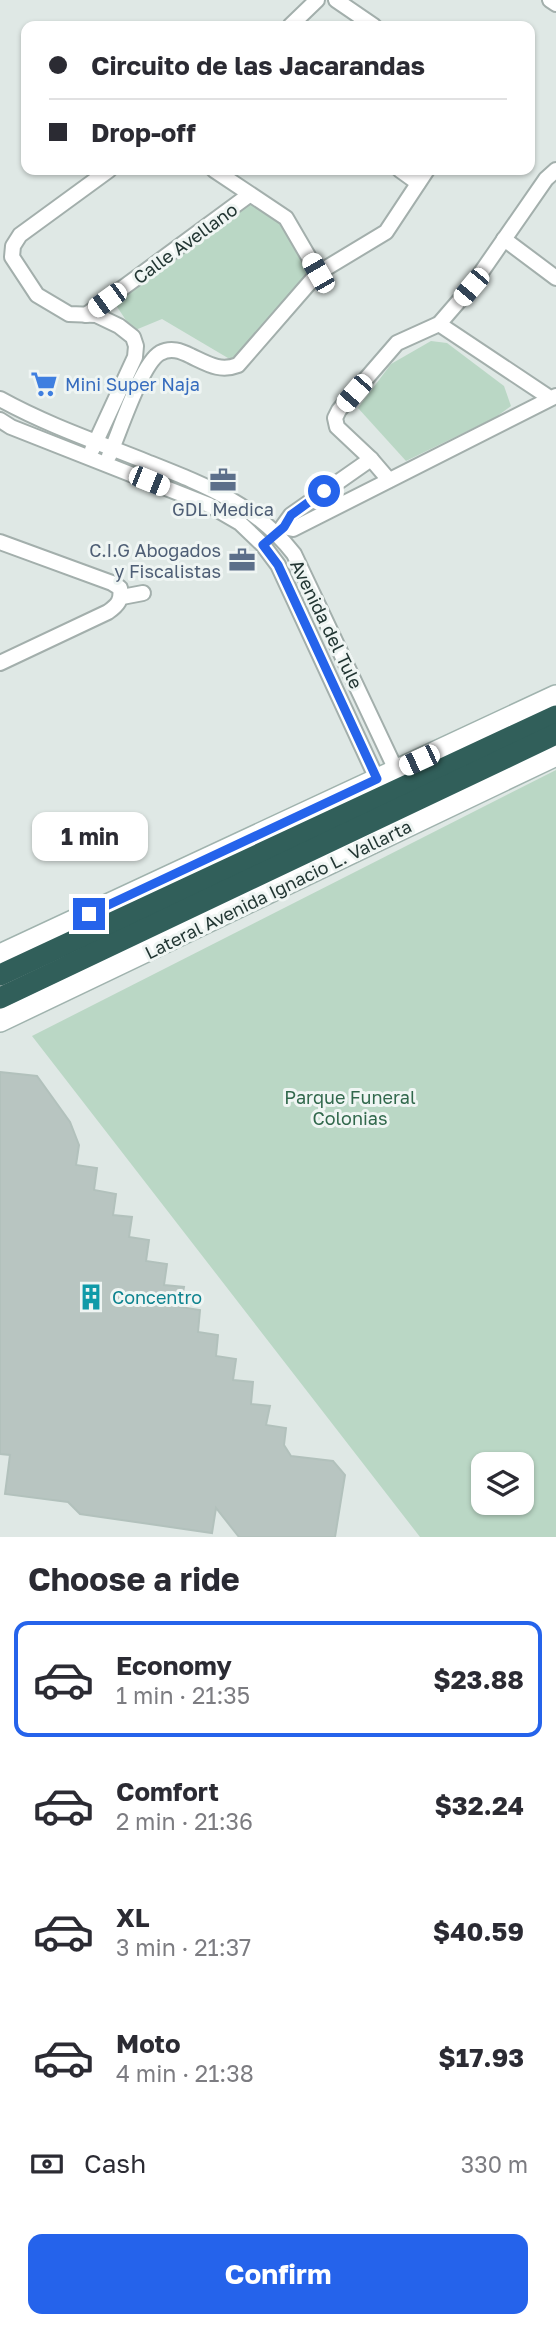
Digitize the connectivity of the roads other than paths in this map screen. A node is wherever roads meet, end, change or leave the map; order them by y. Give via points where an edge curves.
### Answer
1 (317, 0) edge
2 (336, 0) edge
3 (550, 0) edge
4 (556, 4) edge
5 (295, 21) edge
6 (367, 21) edge
7 (556, 170) edge
8 (102, 175) edge
9 (221, 175) edge
10 (407, 175) edge
11 (424, 175) edge
12 (418, 183) junction
13 (249, 195) junction
14 (504, 239) junction
15 (318, 273) junction
16 (556, 278) edge
17 (86, 315) junction
18 (439, 324) junction
19 (135, 357) junction
20 (150, 364) junction
21 (553, 397) edge
22 (0, 399) edge
23 (0, 421) edge
24 (96, 442) junction
25 (113, 448) junction
26 (89, 458) junction
27 (371, 459) junction
28 (105, 464) junction
29 (349, 474) junction
30 (388, 480) junction
31 (362, 493) junction
32 (316, 496) junction
33 (326, 511) junction
34 (280, 531) junction
35 (263, 545) junction
36 (4, 546) edge
37 (143, 593) dead end
38 (121, 597) junction
39 (0, 663) edge
40 (556, 696) edge
41 (556, 716) edge
42 (556, 734) edge
43 (556, 755) edge
44 (387, 775) junction
45 (0, 955) edge
46 (0, 975) edge
47 (0, 998) edge
48 (0, 1021) edge

1 - 5 street
2 - 6 street
3 - 4 street
7 - 14 street
8 - 17 street via 20,235 13,246 12,257 37,295 69,314
9 - 13 street
10 - 12 street
11 - 12 street
12 - 15 street via 386,232
13 - 15 street via 286,218
13 - 17 street, Calle Avellano
14 - 16 street
14 - 18 street
15 - 20 street via 238,365 219,369 169,349
17 - 19 street via 119,326 133,337
18 - 21 street
18 - 27 street via 397,343 339,410 337,426
19 - 20 street
19 - 24 street
20 - 25 street
21 - 30 street
22 - 24 street, Avenida del Tule
23 - 26 street, Avenida del Tule
24 - 25 street, Avenida del Tule
24 - 26 street
25 - 28 street
25 - 34 street, Avenida del Tule via 226,496
26 - 28 street, Avenida del Tule
27 - 29 street
27 - 30 street
28 - 35 street, Avenida del Tule via 209,505 240,523
29 - 31 street
29 - 32 street
30 - 31 street
31 - 33 street
32 - 33 street
32 - 34 street via 291,515
33 - 34 street
34 - 35 street
34 - 44 street, Avenida del Tule via 294,554
35 - 44 street, Avenida del Tule via 278,565
36 - 38 street via 112,583 120,587
37 - 38 street
38 - 39 street via 107,612
40 - 44 street
41 - 46 highway
42 - 47 highway
43 - 48 street, Lateral Avenida Ignacio L. Vallarta
44 - 45 street

